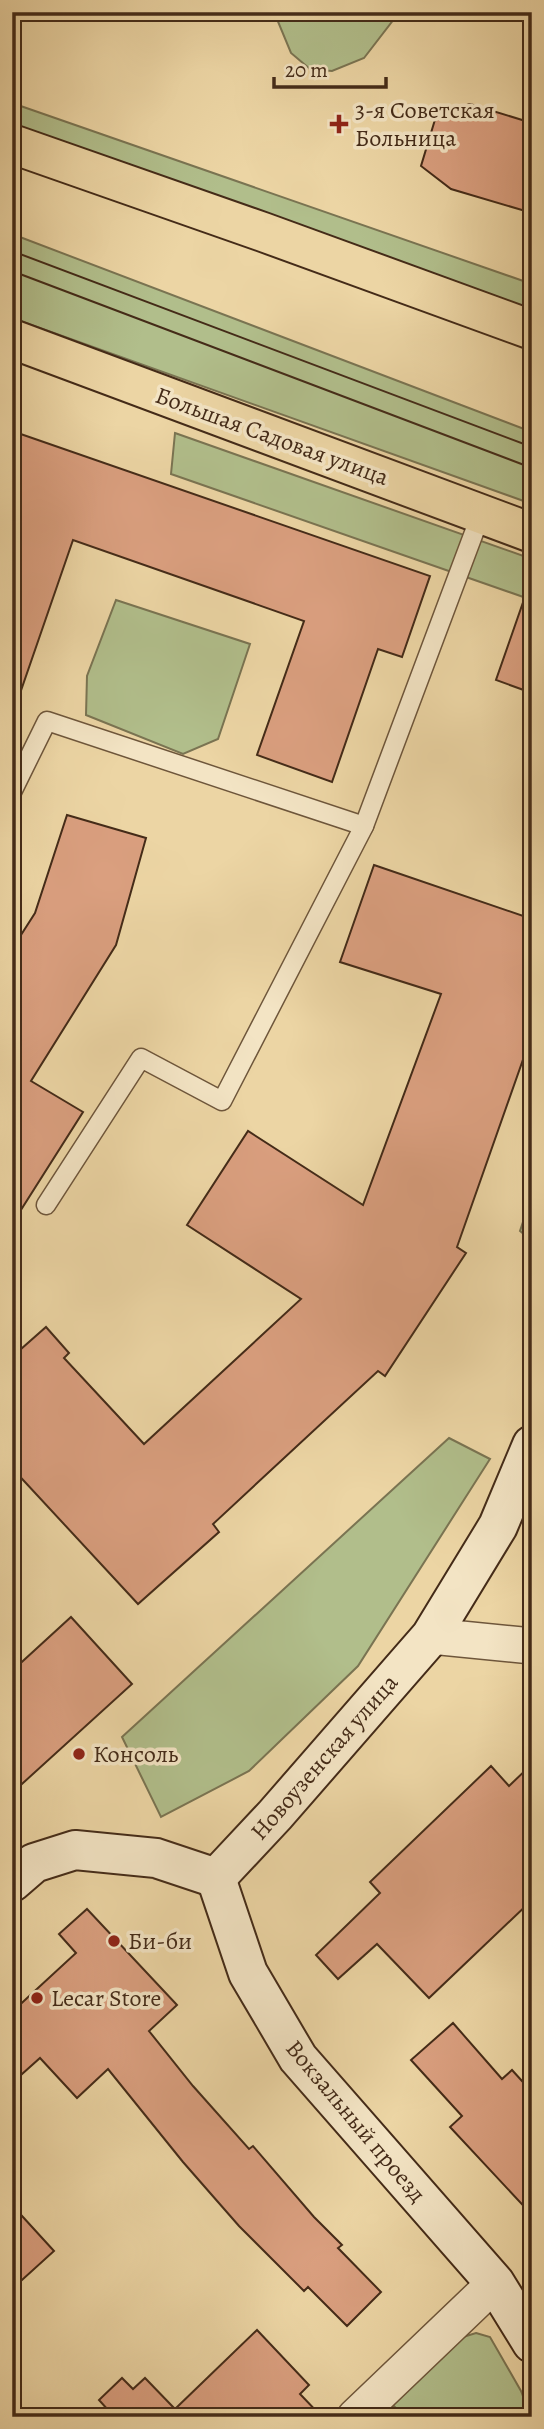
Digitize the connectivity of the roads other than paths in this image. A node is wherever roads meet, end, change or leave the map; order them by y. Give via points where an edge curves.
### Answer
1 (12, 144) edge
2 (532, 330) edge
3 (12, 340) edge
4 (481, 514) junction
5 (532, 533) edge
6 (12, 792) edge
7 (363, 826) junction
8 (46, 1205) dead end
9 (532, 1445) edge
10 (431, 1636) junction
11 (532, 1646) edge
12 (216, 1878) junction
13 (12, 1882) edge
14 (495, 2283) junction
15 (532, 2343) edge
16 (355, 2417) edge

1 - 2 main road
3 - 4 main road, Большая Садовая улица
4 - 5 main road, Большая Садовая улица
4 - 7 lane
6 - 7 lane via 47,721
7 - 8 lane via 222,1101 141,1058
9 - 10 main road, Новоузенская улица via 498,1526
10 - 11 street
10 - 12 main road, Новоузенская улица
12 - 13 main road via 156,1858 75,1850 34,1863
12 - 14 main road, Вокзальный проезд via 248,1973 298,2058
14 - 15 main road, Вокзальный проезд
14 - 16 street

